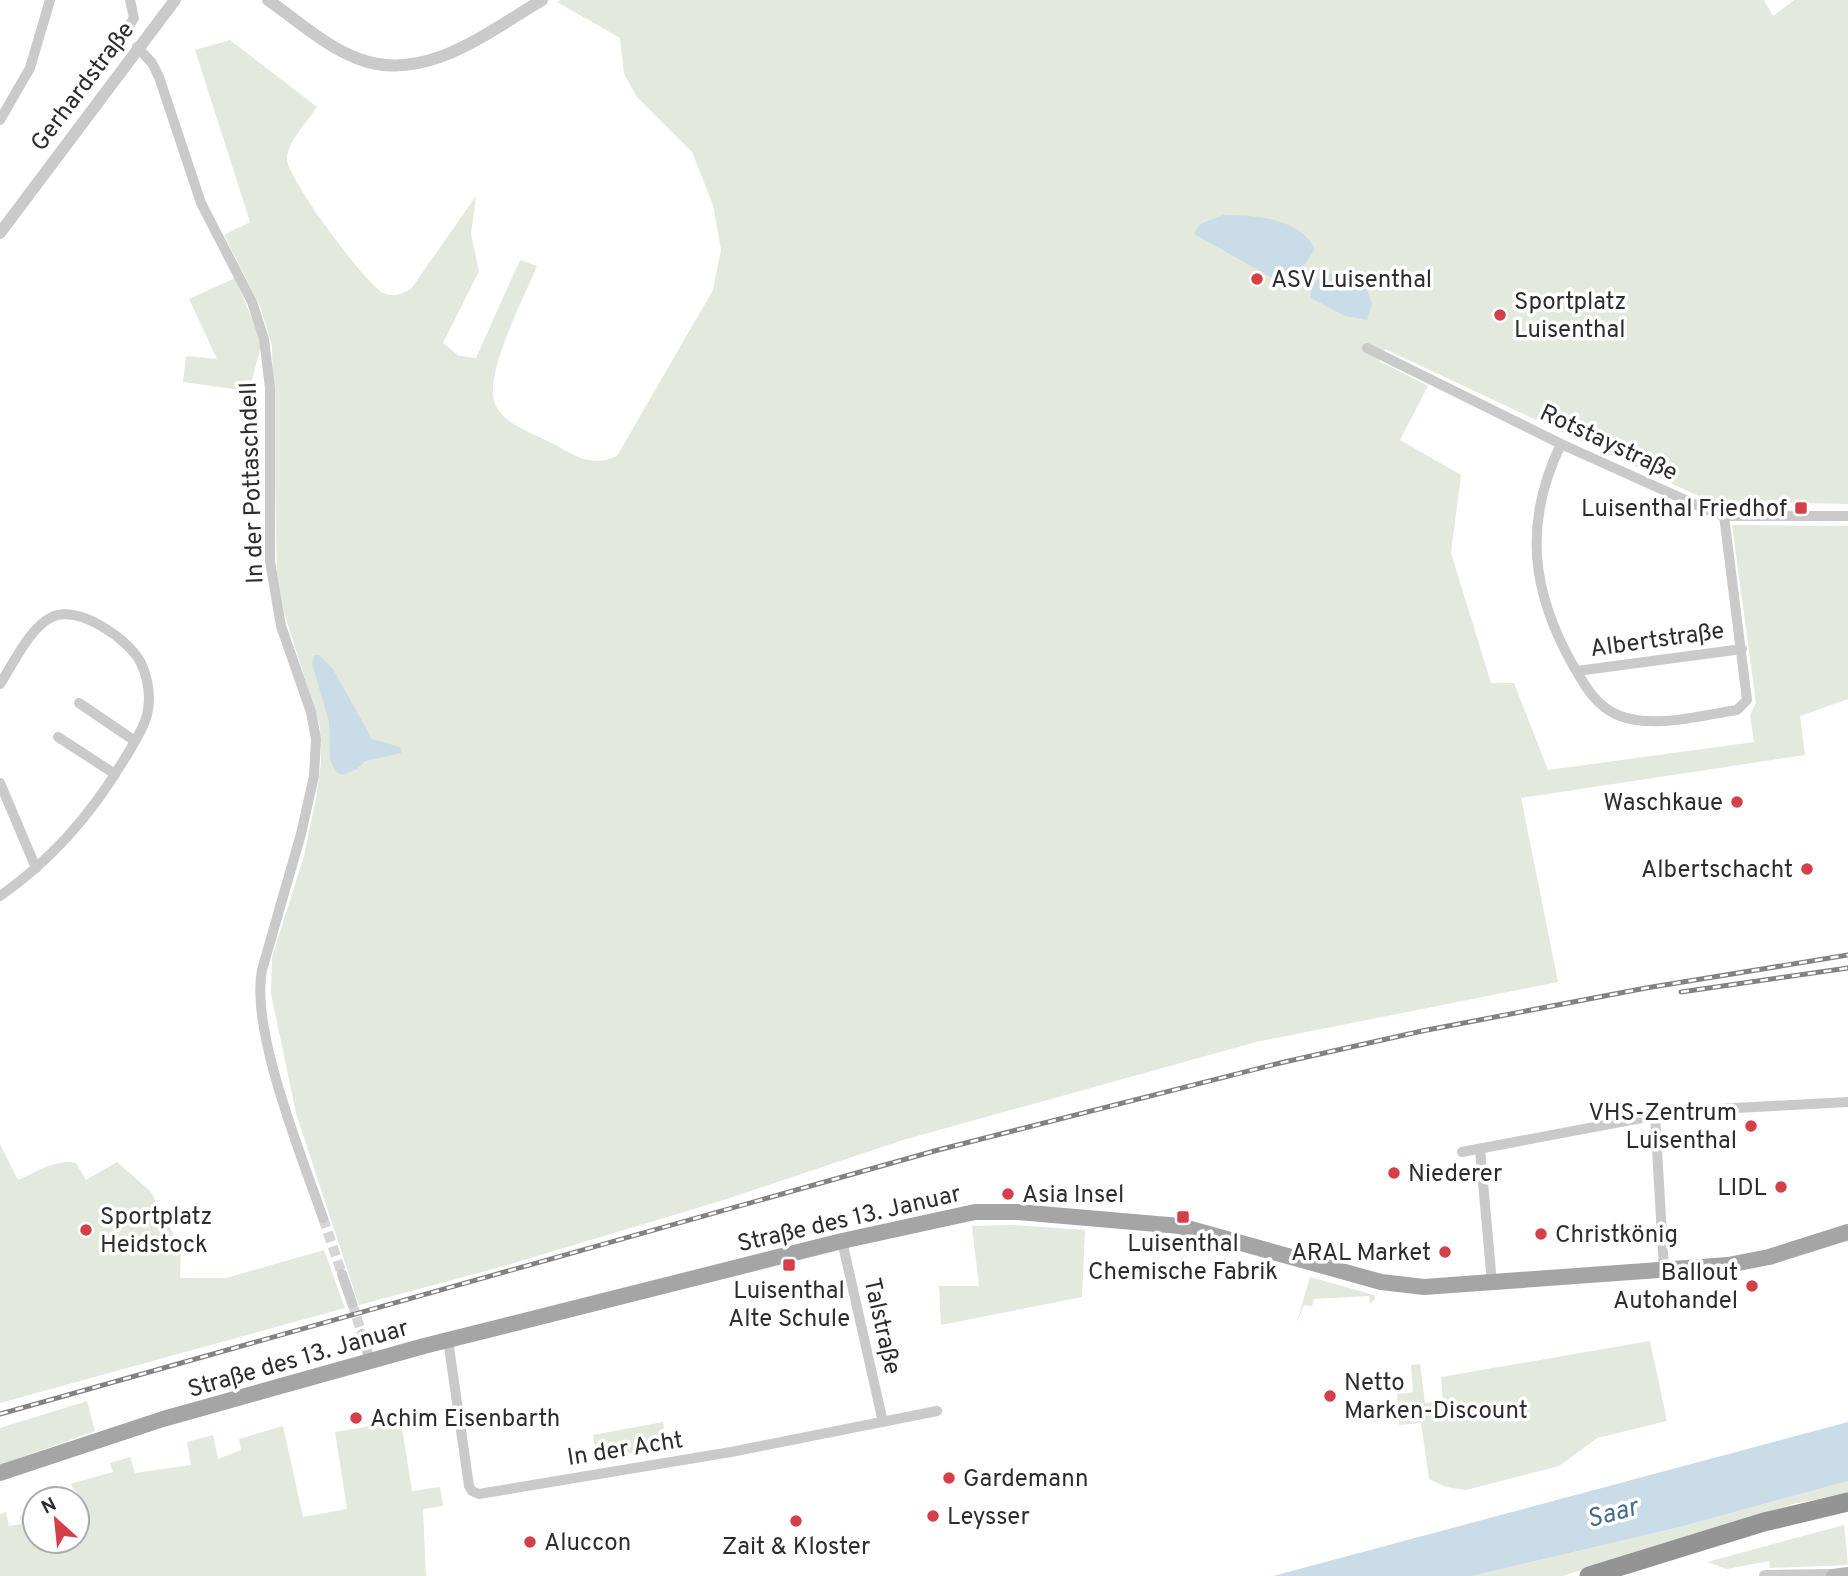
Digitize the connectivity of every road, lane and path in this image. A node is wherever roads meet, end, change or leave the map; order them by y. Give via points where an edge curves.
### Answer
1 (50, 0) edge
2 (130, 0) edge
3 (175, 0) edge
4 (268, 0) edge
5 (542, 0) edge
6 (118, 43) dead end
7 (137, 47) junction
8 (0, 120) edge
9 (0, 233) edge
10 (1367, 348) dead end
11 (1561, 444) junction
12 (1724, 516) junction
13 (1848, 516) edge
14 (1742, 649) junction
15 (1577, 671) junction
16 (0, 684) edge
17 (79, 703) dead end
18 (58, 737) dead end
19 (135, 741) junction
20 (116, 774) junction
21 (0, 783) edge
22 (36, 868) junction
23 (0, 896) edge
24 (1848, 1102) edge
25 (1655, 1115) junction
26 (1480, 1149) junction
27 (1462, 1152) dead end
28 (323, 1218) tunnel mouth
29 (1848, 1232) edge
30 (842, 1241) junction
31 (1664, 1270) junction
32 (342, 1274) tunnel mouth
33 (1492, 1283) junction
34 (352, 1303) tunnel mouth
35 (362, 1334) tunnel mouth
36 (448, 1340) junction
37 (370, 1361) junction
38 (937, 1411) dead end
39 (883, 1422) junction
40 (0, 1473) edge
41 (1848, 1502) edge
42 (1848, 1515) edge
43 (1838, 1575) edge
44 (1589, 1576) edge
45 (1631, 1576) edge
46 (1765, 1576) edge
47 (1813, 1576) edge

1 - 8 street via 30,68
2 - 6 street via 134,18
3 - 7 street, Gerhardstraße
4 - 5 street via 345,53 395,66 447,55
7 - 9 street, Gerhardstraße
7 - 28 street, In der Pottaschdell via 159,77 201,204 251,302 268,357 270,561 281,626 316,739 314,776 262,970 259,998 288,1116
10 - 11 street, Rotstaystraße
11 - 12 street, Rotstaystraße
11 - 15 street, Albertstraße via 1539,506 1536,556 1544,603
12 - 13 street, Rotstaystraße
12 - 14 street, Albertstraße
14 - 15 street, Albertstraße
14 - 15 street, Albertstraße via 1747,700 1737,710 1651,721 1629,719 1597,702
16 - 19 street via 36,630 51,617 76,613 94,620 140,660 149,688 146,716
17 - 19 street
18 - 20 street
19 - 20 street
20 - 22 street via 82,820
21 - 22 street
22 - 23 street
24 - 25 street
25 - 26 street
25 - 31 street
26 - 27 street
26 - 33 street
29 - 31 main road, Straße des 13. Januar via 1751,1261
30 - 33 main road, Straße des 13. Januar via 953,1215 1018,1212 1180,1226 1396,1285
30 - 36 main road, Straße des 13. Januar
30 - 39 street, Talstraße
31 - 33 main road, Straße des 13. Januar
32 - 34 street
35 - 37 street
36 - 37 main road, Straße des 13. Januar
36 - 39 street, In der Acht via 469,1486 479,1494
37 - 40 main road, Straße des 13. Januar via 134,1428
38 - 39 street, In der Acht
41 - 44 highway via 1764,1522
42 - 45 highway via 1767,1534
43 - 47 street
46 - 47 street

